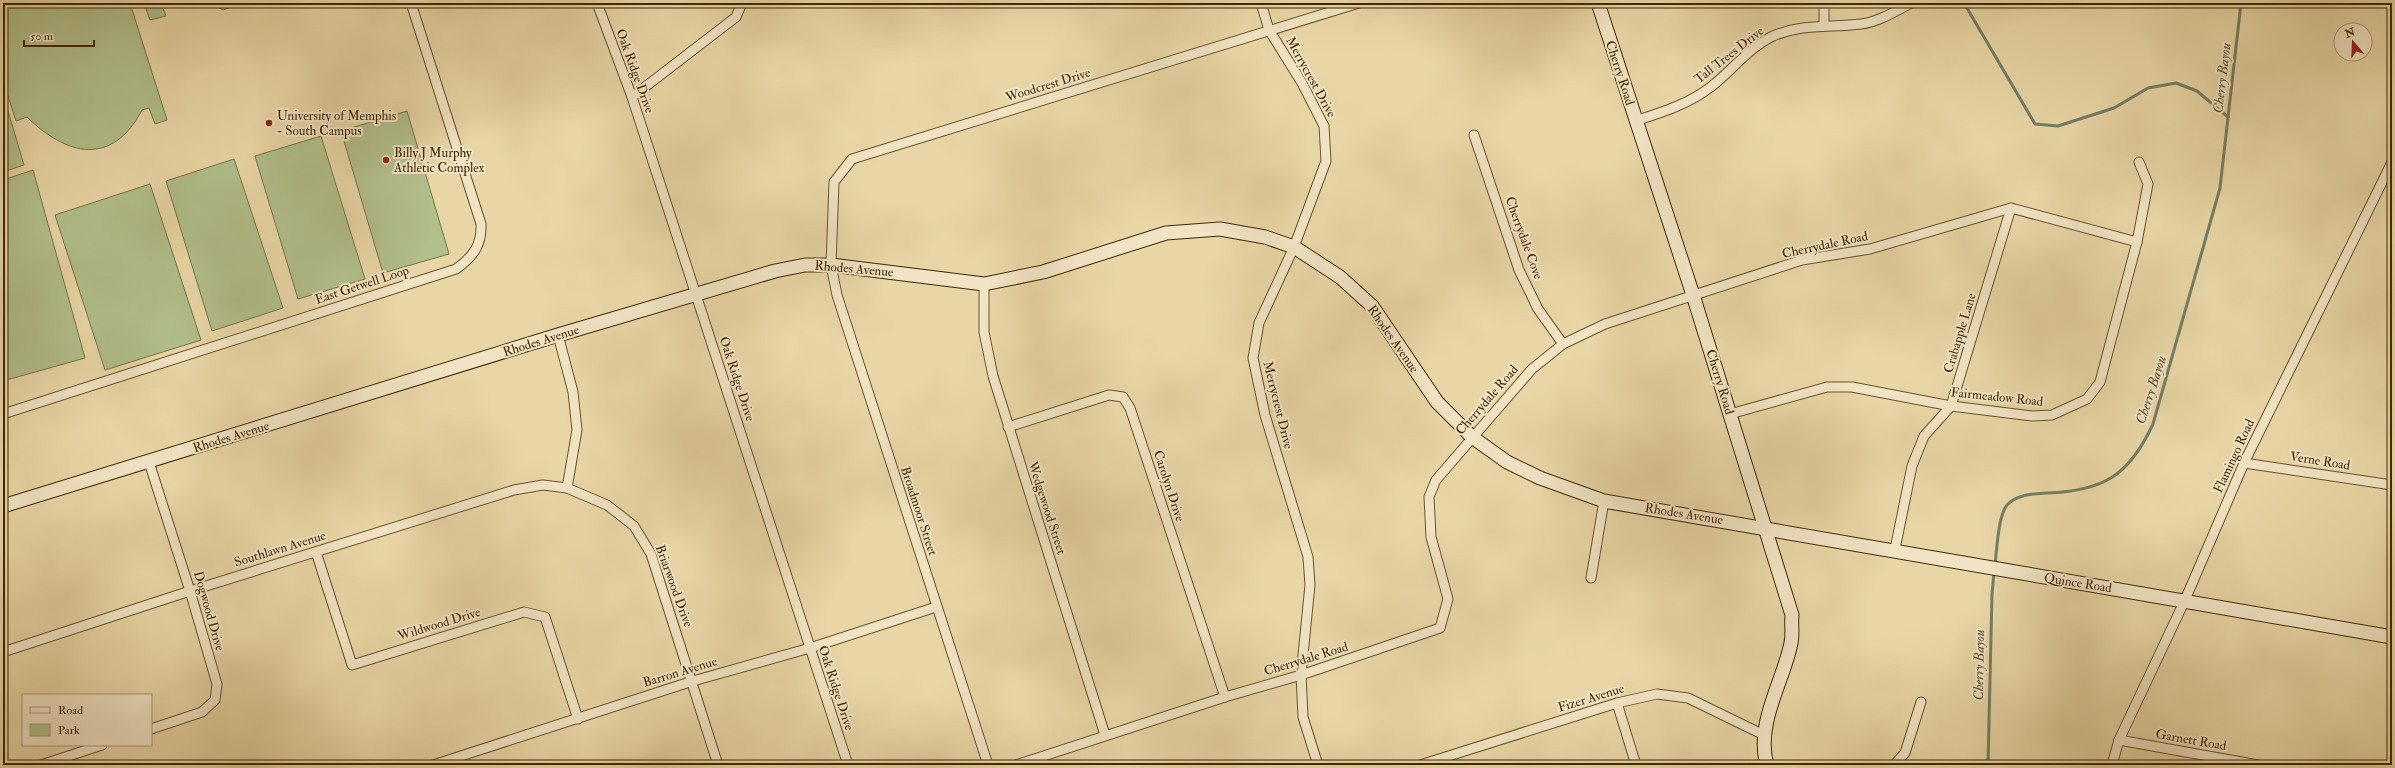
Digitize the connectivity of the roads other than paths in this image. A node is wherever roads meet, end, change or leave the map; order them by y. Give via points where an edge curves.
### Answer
1 (411, 3) edge
2 (597, 3) edge
3 (742, 3) edge
4 (1261, 3) edge
5 (1359, 3) edge
6 (1598, 3) edge
7 (1824, 3) edge
8 (1911, 3) edge
9 (1824, 26) junction
10 (1270, 30) junction
11 (632, 97) junction
12 (1635, 121) junction
13 (1474, 135) dead end
14 (2139, 162) dead end
15 (2392, 162) edge
16 (2011, 208) junction
17 (2137, 242) junction
18 (1294, 247) junction
19 (831, 265) junction
20 (984, 284) junction
21 (696, 295) junction
22 (1693, 295) junction
23 (558, 335) junction
24 (1562, 344) junction
25 (1951, 406) junction
26 (3, 414) edge
27 (1730, 414) junction
28 (1008, 427) junction
29 (1472, 437) junction
30 (149, 462) junction
31 (2244, 462) junction
32 (2392, 485) edge
33 (567, 488) junction
34 (1604, 501) junction
35 (3, 506) edge
36 (1764, 527) junction
37 (1895, 550) junction
38 (316, 552) junction
39 (1591, 578) dead end
40 (190, 591) junction
41 (2185, 600) junction
42 (936, 607) junction
43 (2392, 636) edge
44 (810, 648) junction
45 (3, 652) edge
46 (1301, 675) junction
47 (692, 681) junction
48 (1225, 697) junction
49 (1921, 702) dead end
50 (1617, 703) junction
51 (578, 719) junction
52 (152, 729) edge
53 (1105, 735) junction
54 (1766, 736) junction
55 (2119, 740) junction
56 (99, 746) edge
57 (42, 765) edge
58 (433, 765) edge
59 (718, 765) edge
60 (848, 765) edge
61 (988, 765) edge
62 (1016, 765) edge
63 (1318, 765) edge
64 (1420, 765) edge
65 (1636, 765) edge
66 (1766, 765) edge
67 (1894, 765) edge
68 (2112, 765) edge
69 (2258, 765) edge

1 - 26 street, East Getwell Loop via 481,224 481,236 470,259 456,269
2 - 11 street, Oak Ridge Drive
3 - 11 street via 736,17
4 - 10 street, Merrycrest Drive
5 - 10 street, Woodcrest Drive
6 - 12 main road, Cherry Road
7 - 9 street
8 - 9 street, Tall Trees Drive via 1887,16 1862,24
9 - 12 street, Tall Trees Drive via 1798,28 1770,37 1712,86 1687,103
10 - 18 street, Merrycrest Drive via 1324,126 1326,161
10 - 19 street, Woodcrest Drive via 852,159 834,182
11 - 21 street, Oak Ridge Drive
12 - 22 main road, Cherry Road
13 - 24 street, Cherrydale Cove via 1519,270 1538,309
14 - 17 street, Fairmeadow Road via 2148,184
15 - 31 street, Flamingo Road
16 - 17 street
16 - 22 street, Cherrydale Road via 1870,249 1802,260
16 - 25 street, Crabapple Lane
17 - 25 street, Fairmeadow Road via 2100,382 2087,399 2052,415 2032,416
18 - 20 main road, Rhodes Avenue via 1265,237 1220,229 1166,233 1043,272
18 - 29 main road, Rhodes Avenue via 1340,277 1372,306 1437,402
18 - 46 street, Merrycrest Drive via 1259,323 1253,358 1265,415 1308,556 1310,585
19 - 20 main road, Rhodes Avenue
19 - 21 main road, Rhodes Avenue via 805,265 775,271
19 - 42 street, Broadmoor Street via 837,296
20 - 28 street, Wedgewood Street via 984,332 993,376
21 - 23 main road, Rhodes Avenue
21 - 44 street, Oak Ridge Drive
22 - 24 street, Cherrydale Road via 1604,324
22 - 27 main road, Cherry Road
23 - 30 main road, Rhodes Avenue
23 - 33 street via 573,392 577,430
24 - 29 street, Cherrydale Road via 1532,370
25 - 27 street, Fairmeadow Road via 1852,387 1827,387
25 - 37 street, Crabapple Lane via 1924,436 1912,466
27 - 36 main road, Cherry Road
28 - 48 street, Carolyn Drive via 1109,395 1123,397 1130,408
28 - 53 street, Wedgewood Street
29 - 34 main road, Rhodes Avenue via 1507,462 1540,478
29 - 46 street, Cherrydale Road via 1436,480 1429,497 1431,537 1448,599 1440,628
30 - 35 main road, Rhodes Avenue
30 - 40 street, Dogwood Drive
31 - 32 street, Verne Road
31 - 41 street, Flamingo Road
33 - 38 street, Southlawn Avenue via 543,485 514,490
33 - 47 street, Briarwood Drive via 607,505 634,526 651,554
34 - 36 main road, Rhodes Avenue
34 - 39 street
36 - 37 main road, Quince Road
36 - 54 main road, Cherry Road via 1792,615 1791,642 1770,704
37 - 41 main road, Quince Road via 2002,571
38 - 40 street, Southlawn Avenue
38 - 51 street, Wildwood Drive via 352,665 524,612 538,615 545,617
40 - 45 street, Southlawn Avenue
40 - 52 street, Dogwood Drive via 217,684 215,700 202,712
41 - 43 main road, Quince Road
41 - 55 street, Flamingo Road
42 - 44 street, Barron Avenue
42 - 61 street, Broadmoor Street
44 - 47 street, Barron Avenue
44 - 60 street, Oak Ridge Drive
46 - 48 street, Cherrydale Road
46 - 63 street, Merrycrest Drive via 1303,717
47 - 51 street, Barron Avenue
47 - 59 street, Briarwood Drive
48 - 53 street, Cherrydale Road
49 - 67 street via 1905,754
50 - 54 street, Fizer Avenue via 1657,694 1688,698
50 - 64 street, Fizer Avenue
50 - 65 street
51 - 58 street, Barron Avenue
53 - 62 street, Cherrydale Road
54 - 66 main road, Cherry Road
55 - 68 street, Flamingo Road
55 - 69 street, Garnett Road
56 - 57 street

